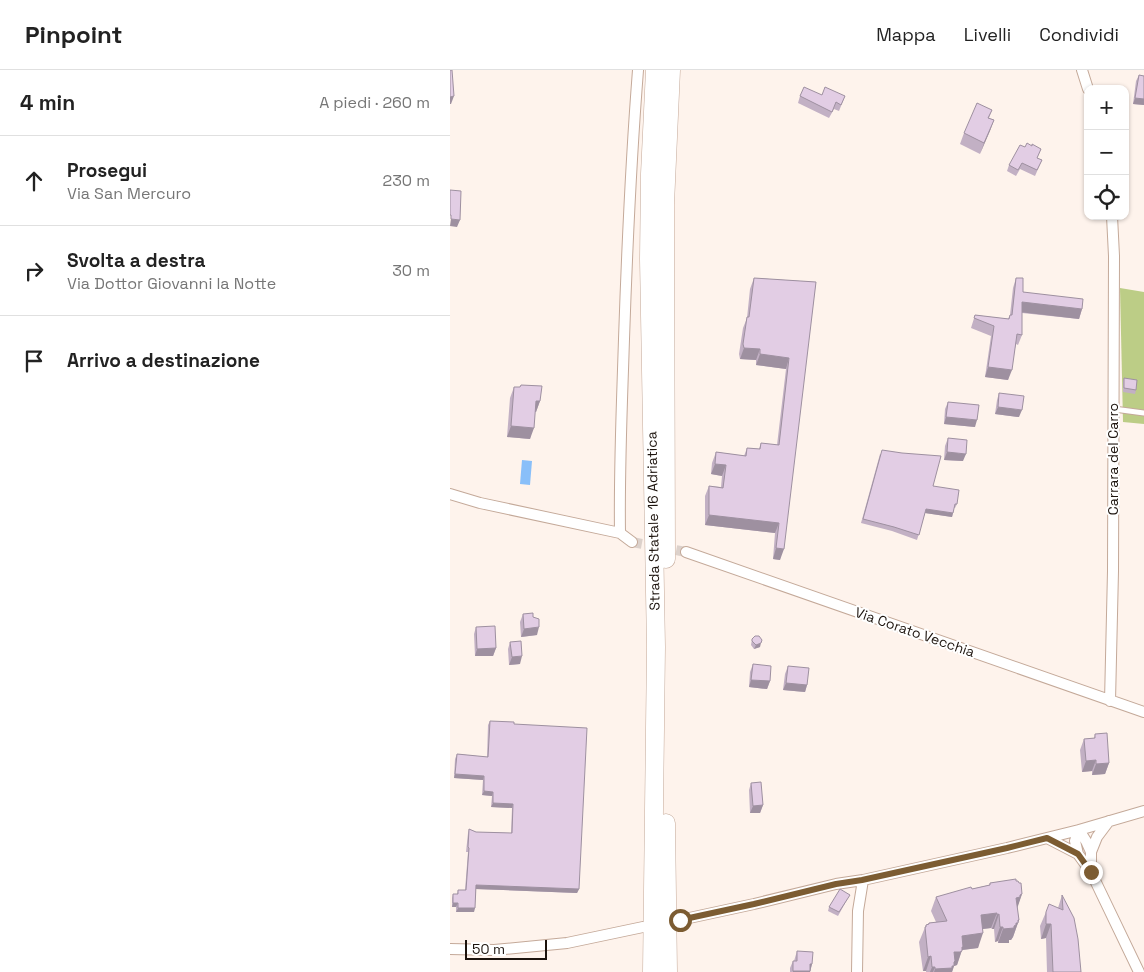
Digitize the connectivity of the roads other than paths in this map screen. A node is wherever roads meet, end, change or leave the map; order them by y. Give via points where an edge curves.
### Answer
1 (638, 70) edge
2 (655, 70) edge
3 (671, 70) edge
4 (1082, 70) edge
5 (1087, 85) edge
6 (1112, 220) edge
7 (1113, 409) junction
8 (1144, 413) edge
9 (450, 494) edge
10 (620, 533) junction
11 (632, 542) tunnel mouth
12 (686, 552) tunnel mouth
13 (1110, 701) junction
14 (1144, 712) edge
15 (1144, 811) edge
16 (1109, 821) junction
17 (1079, 830) junction
18 (1047, 838) junction
19 (1091, 852) junction
20 (1078, 854) junction
21 (1091, 872) junction
22 (862, 880) junction
23 (680, 920) dead end
24 (643, 928) dead end
25 (450, 949) edge
26 (652, 972) edge
27 (668, 972) edge
28 (857, 972) edge
29 (1139, 972) edge

1 - 10 street via 626,299
2 - 26 highway, Strada Statale 16 Adriatica via 649,259 656,647
3 - 27 highway, Strada Statale 16 Adriatica via 665,204
4 - 5 street
6 - 7 street, Carrara del Carro
7 - 8 lane
7 - 13 street, Carrara del Carro
9 - 10 street via 480,504
10 - 11 street
12 - 13 street, Via Corato Vecchia
13 - 14 street, Via Corato Vecchia
15 - 16 street
16 - 17 street
16 - 19 street
17 - 18 street
17 - 19 street
17 - 20 street via 1075,841
18 - 20 street
18 - 22 street
19 - 21 street
20 - 21 street
21 - 29 street
22 - 23 street
22 - 28 street
24 - 25 street via 567,943 494,950

